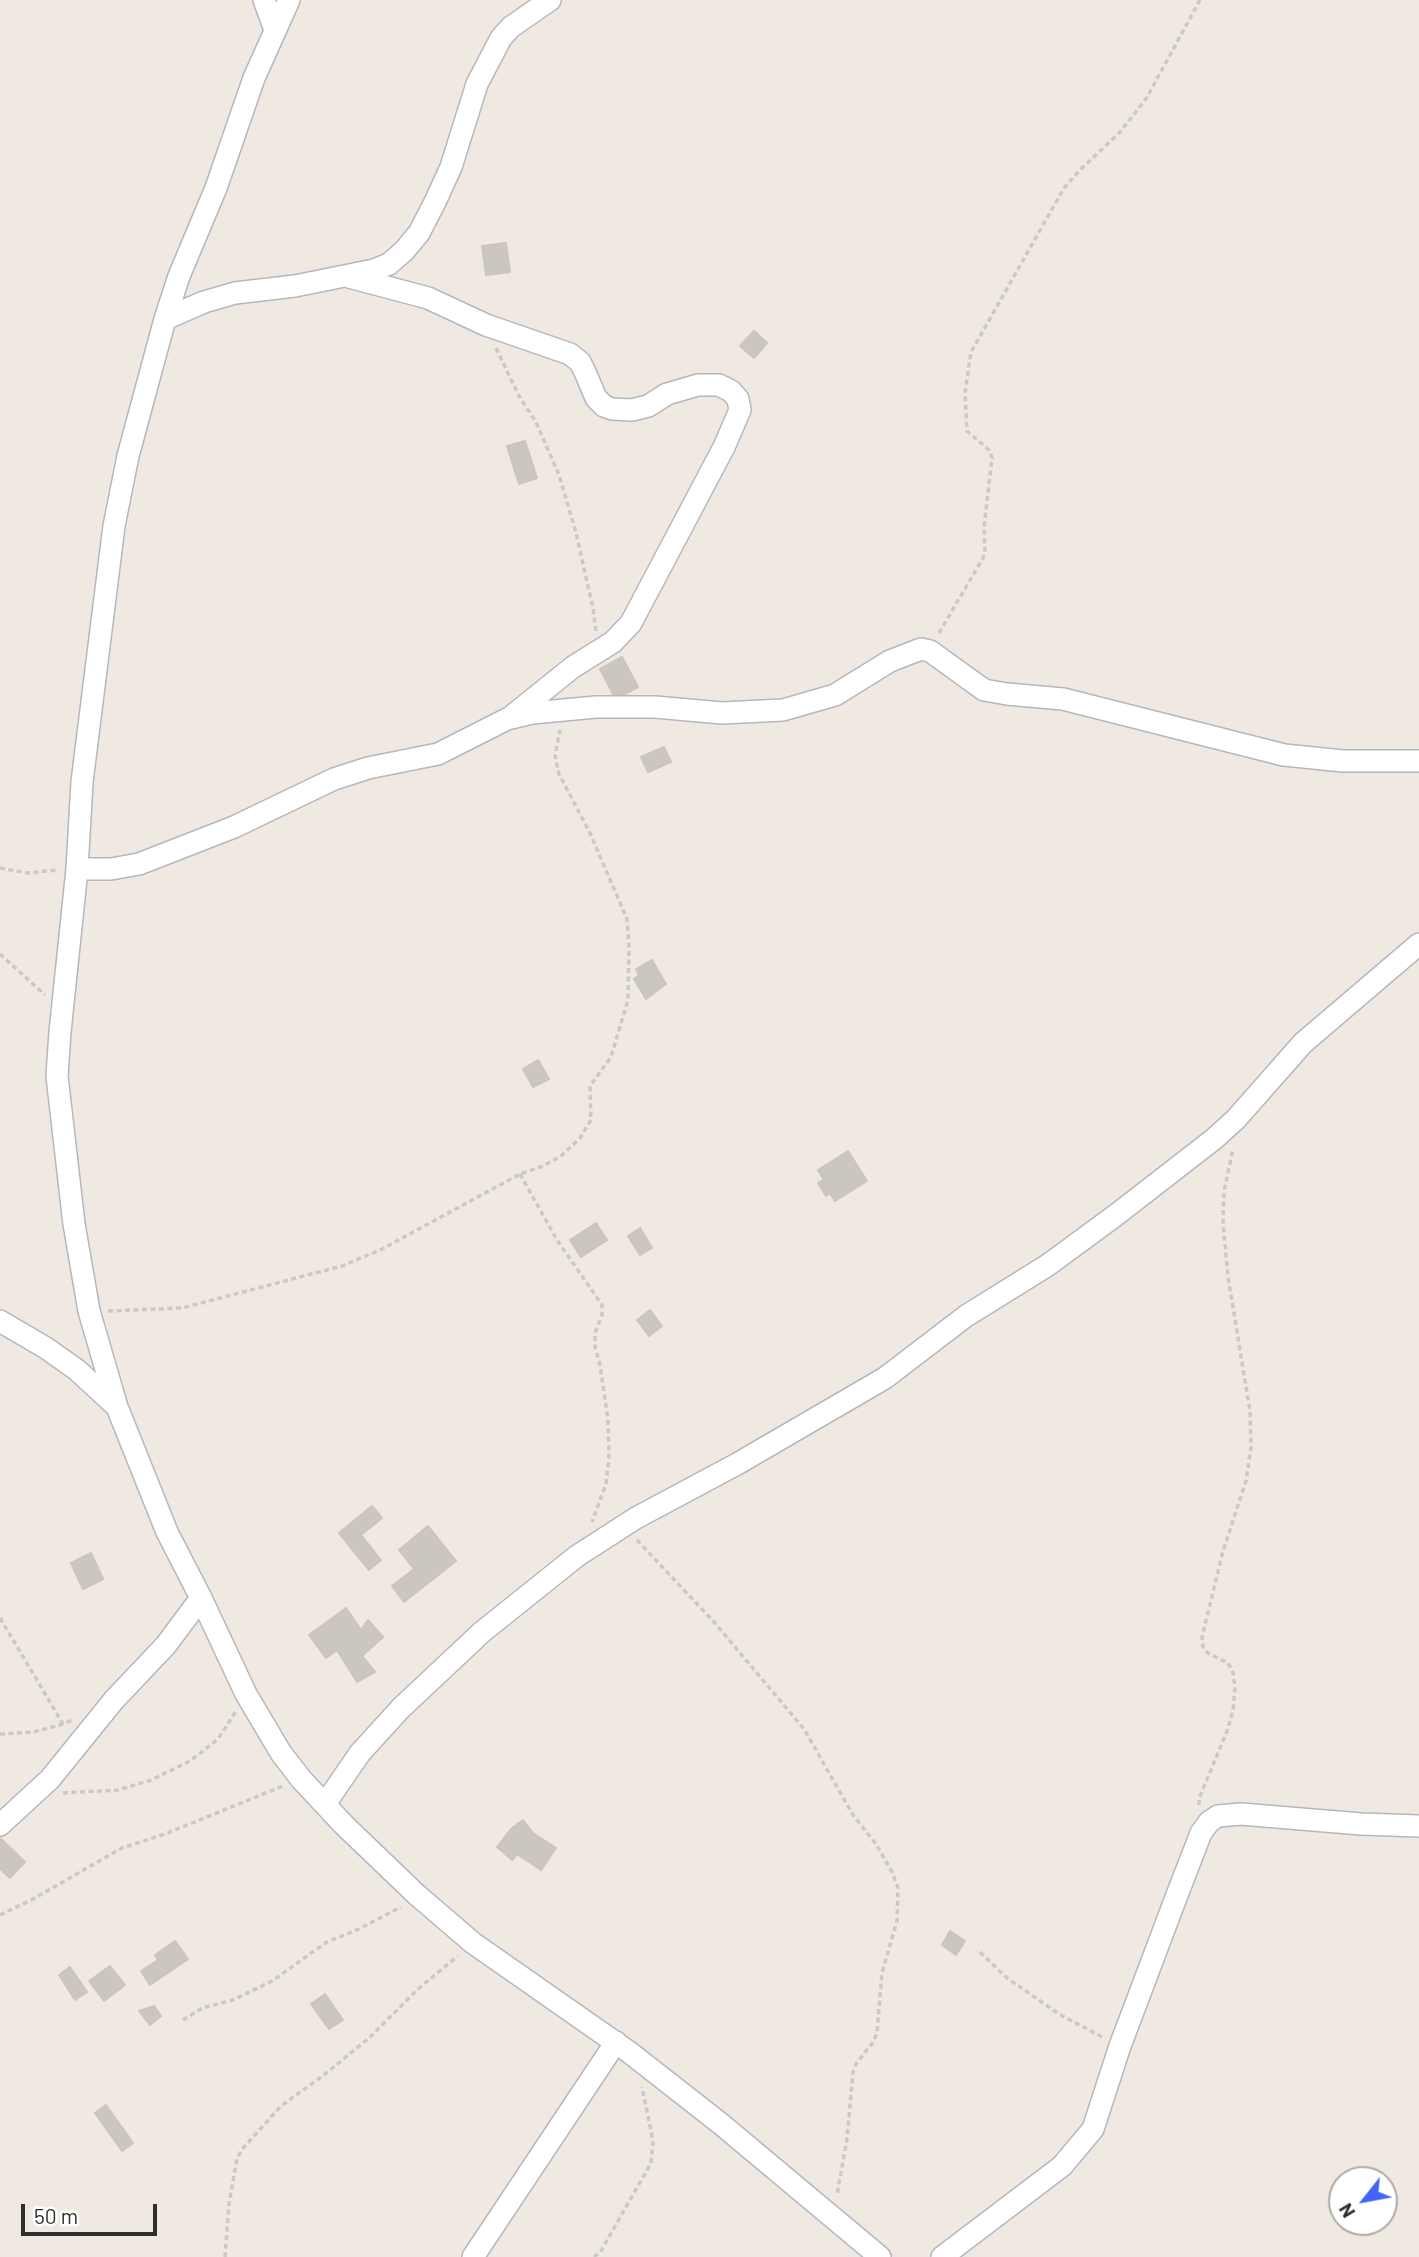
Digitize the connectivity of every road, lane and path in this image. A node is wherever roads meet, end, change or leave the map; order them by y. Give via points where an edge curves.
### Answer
1 (264, 0) edge
2 (289, 0) edge
3 (550, 0) edge
4 (1200, 0) edge
5 (275, 30) junction
6 (348, 277) junction
7 (165, 319) junction
8 (486, 325) junction
9 (930, 651) junction
10 (598, 652) junction
11 (567, 710) junction
12 (508, 719) junction
13 (1419, 761) edge
14 (0, 868) edge
15 (77, 869) junction
16 (1419, 944) edge
17 (0, 954) edge
18 (62, 1009) junction
19 (1237, 1119) junction
20 (520, 1174) junction
21 (89, 1311) junction
22 (0, 1321) edge
23 (117, 1407) junction
24 (591, 1524) dead end
25 (624, 1525) junction
26 (201, 1598) junction
27 (0, 1618) edge
28 (246, 1694) junction
29 (83, 1714) dead end
30 (63, 1724) junction
31 (0, 1734) edge
32 (301, 1779) junction
33 (58, 1794) dead end
34 (325, 1804) junction
35 (1209, 1822) junction
36 (0, 1825) edge
37 (1419, 1826) edge
38 (417, 1895) junction
39 (0, 1915) edge
40 (473, 1943) junction
41 (980, 1952) dead end
42 (183, 2020) dead end
43 (616, 2042) junction
44 (1120, 2046) junction
45 (641, 2085) dead end
46 (833, 2217) junction
47 (225, 2257) edge
48 (473, 2257) edge
49 (594, 2257) edge
50 (880, 2257) edge
51 (942, 2257) edge

1 - 5 street
2 - 5 street
3 - 6 street via 511,27 497,46 477,84 450,167 419,233 389,264
4 - 9 path via 1146,99 1064,188 971,352 965,393 967,431 992,458 985,550
5 - 7 street
6 - 7 street via 235,293
6 - 8 street via 428,298
7 - 15 street via 114,526 82,782
8 - 10 path via 559,475 593,608
8 - 10 street via 570,354 580,362 596,398 612,409 648,406 698,384 719,385 738,399 740,410 724,447 631,623
9 - 11 street via 921,649 890,661 835,695 783,710
9 - 13 street via 984,690 1063,699 1284,755
10 - 12 street
11 - 12 street
11 - 20 path via 555,756 559,774 627,919 628,1000 611,1057 590,1086 591,1120 580,1138 561,1156
12 - 15 street via 439,754 334,779 233,827 139,864
14 - 15 path via 28,873
15 - 18 street
16 - 19 street via 1303,1043
17 - 18 path
18 - 21 street via 57,1076 60,1112
19 - 25 street via 1116,1215 885,1378
19 - 35 path via 1223,1222 1250,1411 1251,1448 1202,1637 1208,1653 1228,1663 1234,1686 1227,1731 1199,1799 1199,1808
20 - 21 path via 342,1266 182,1308
20 - 24 path via 601,1305 595,1347 608,1419 609,1457 606,1484
21 - 23 street
22 - 23 street via 77,1370
23 - 26 street via 167,1532
25 - 34 street via 577,1556 454,1657 360,1753
25 - 46 path via 804,1729 898,1888 897,1921 883,1973 877,2032 853,2072
26 - 28 street
26 - 36 street via 166,1646 114,1700 50,1779
27 - 30 path
28 - 32 street
28 - 33 path via 218,1739 190,1761 118,1790
29 - 30 path
30 - 31 path
32 - 34 street
32 - 39 path via 122,1849
34 - 38 street
35 - 37 street via 1218,1816 1241,1814
35 - 44 street
38 - 40 street
38 - 42 path via 383,1917 327,1942 272,1981
40 - 43 street
40 - 47 path via 369,2038 281,2106 244,2147 237,2158 229,2204
41 - 44 path via 1007,1978 1059,2014
43 - 46 street
43 - 48 street
44 - 51 street via 1093,2129 1078,2150
45 - 49 path via 653,2141 651,2163
46 - 50 street

